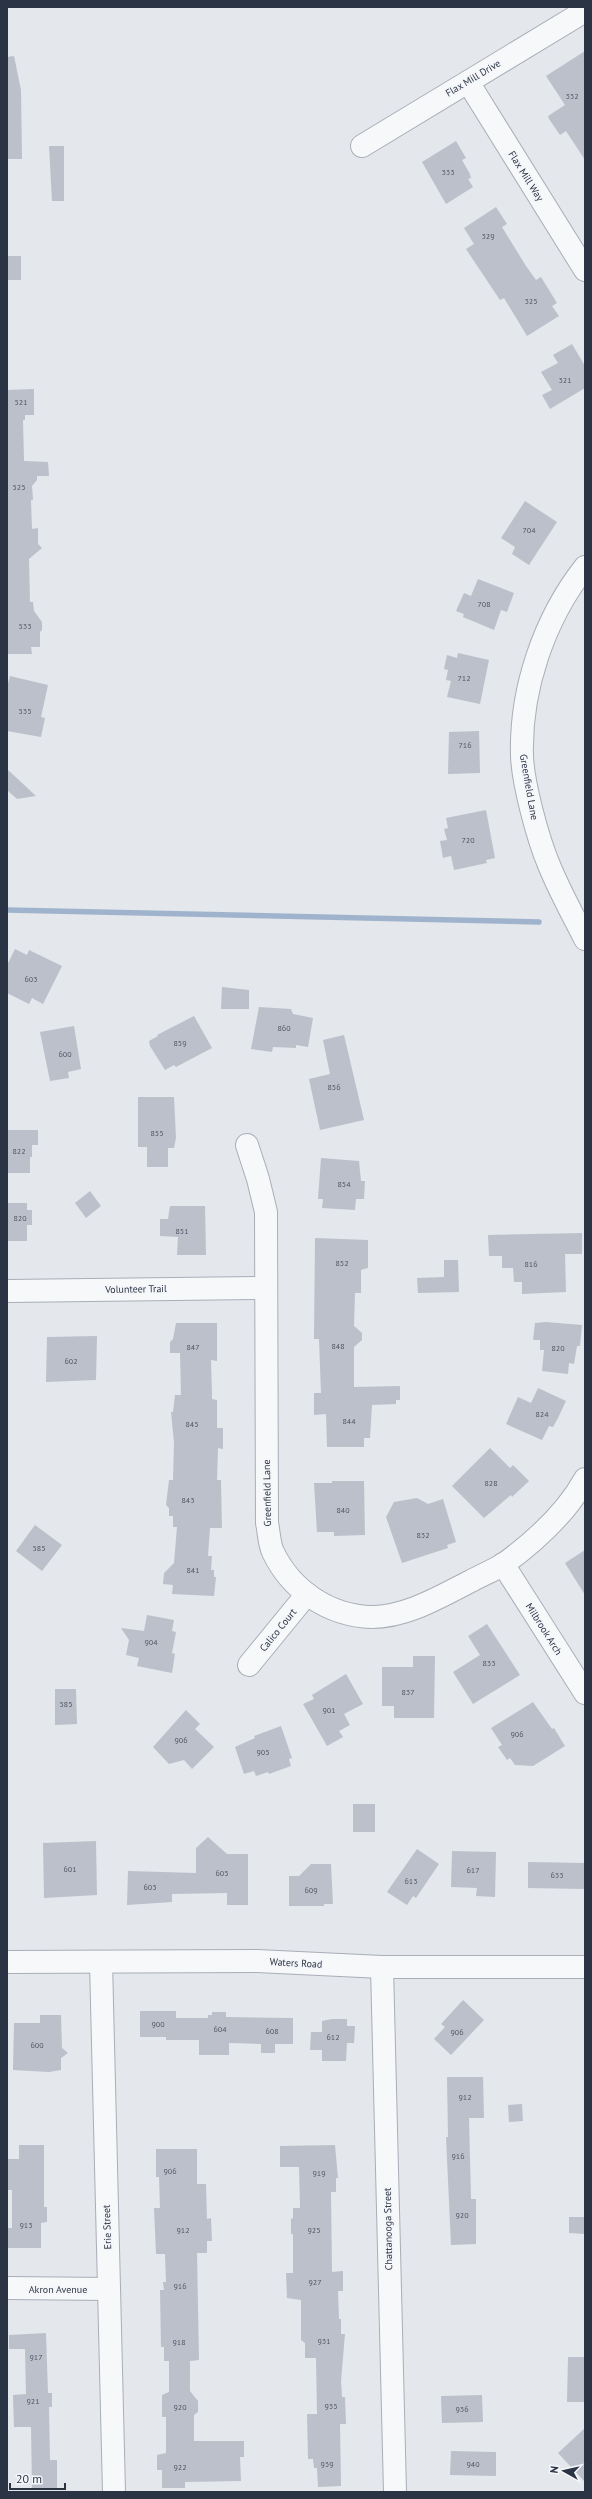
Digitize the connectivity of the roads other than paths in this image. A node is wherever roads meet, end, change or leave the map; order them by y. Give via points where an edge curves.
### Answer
1 (585, 11) edge
2 (468, 82) junction
3 (362, 146) dead end
4 (585, 270) edge
5 (585, 567) edge
6 (585, 939) edge
7 (247, 1145) dead end
8 (266, 1288) junction
9 (7, 1290) edge
10 (585, 1479) edge
11 (503, 1564) junction
12 (307, 1594) junction
13 (249, 1665) dead end
14 (585, 1693) edge
15 (7, 1962) edge
16 (101, 1962) junction
17 (585, 1966) edge
18 (382, 1967) junction
19 (7, 2288) edge
20 (109, 2289) junction
21 (114, 2492) edge
22 (395, 2492) edge

1 - 2 street, Flax Mill Drive
2 - 3 street, Flax Mill Drive
2 - 4 street, Flax Mill Way
5 - 6 street, Greenfield Lane via 567,590 546,632 527,694 522,757 534,818 549,865
7 - 8 street, Greenfield Lane via 266,1212
8 - 9 street, Volunteer Trail
8 - 12 street, Greenfield Lane via 267,1523 273,1551 289,1580
10 - 11 street, Greenfield Lane via 579,1490 547,1527
11 - 12 street, Greenfield Lane via 432,1601 402,1612 372,1617 342,1612 315,1601
11 - 14 street, Milbrook Arch
12 - 13 street, Calico Court
15 - 16 street, Waters Road
16 - 18 street, Waters Road via 257,1960
16 - 20 street, Erie Street
17 - 18 street, Waters Road
18 - 22 street, Chattanooga Street
19 - 20 street, Akron Avenue
20 - 21 street, Erie Street

